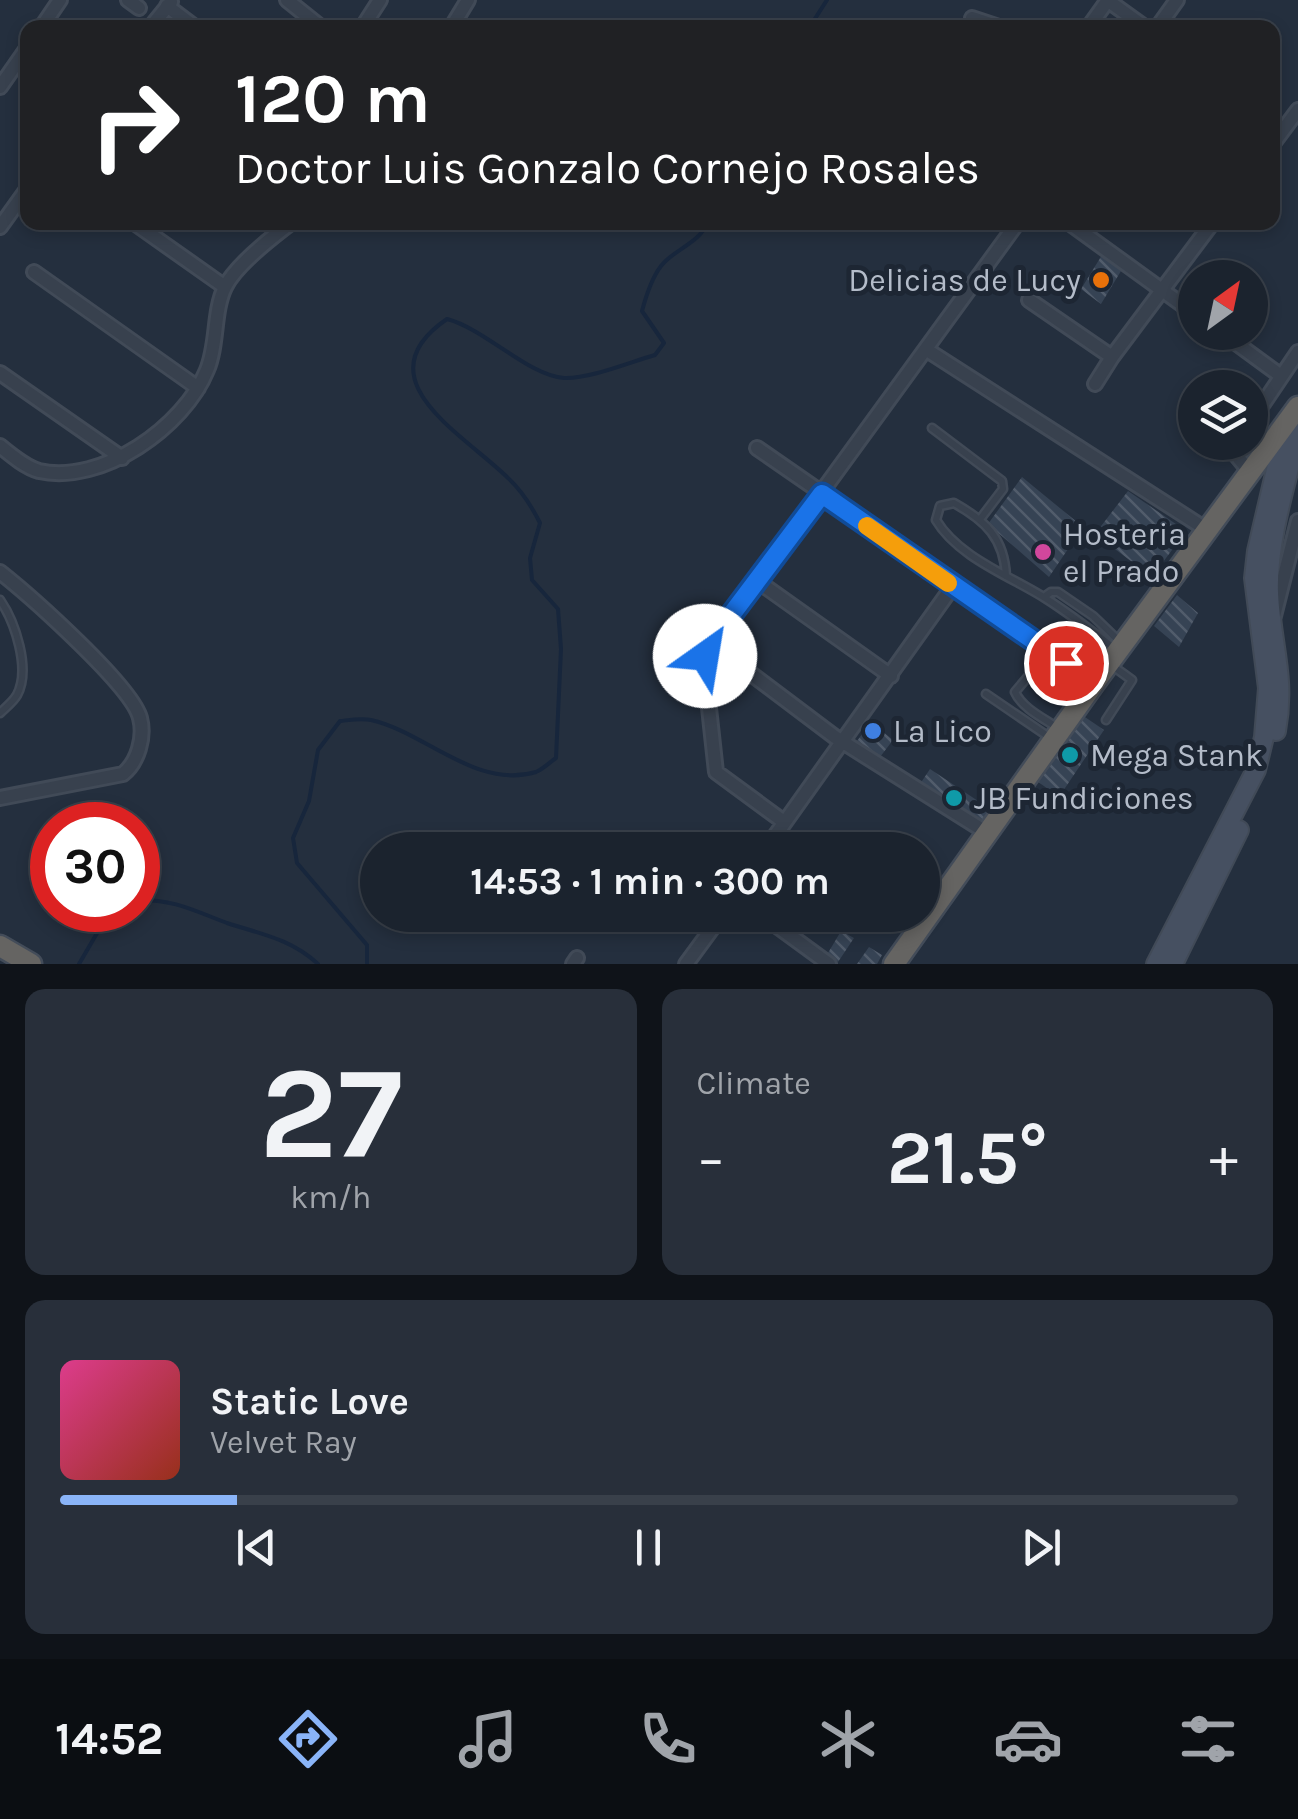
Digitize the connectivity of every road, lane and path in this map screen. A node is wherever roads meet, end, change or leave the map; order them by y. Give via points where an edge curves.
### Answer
1 (287, 0) edge
2 (1107, 0) edge
3 (972, 18) dead end
4 (312, 20) edge
5 (978, 20) edge
6 (1135, 20) edge
7 (20, 58) edge
8 (0, 86) edge
9 (20, 199) edge
10 (0, 227) edge
11 (144, 230) edge
12 (283, 230) edge
13 (1012, 230) edge
14 (1079, 230) edge
15 (1208, 230) edge
16 (34, 272) dead end
17 (225, 287) junction
18 (1162, 290) junction
19 (1029, 300) dead end
20 (1178, 302) edge
21 (927, 350) junction
22 (1246, 350) edge
23 (1298, 352) edge
24 (1112, 357) junction
25 (0, 373) edge
26 (1281, 376) junction
27 (1094, 384) dead end
28 (198, 388) junction
29 (1268, 396) edge
30 (1294, 421) edge
31 (932, 428) dead end
32 (0, 446) edge
33 (757, 448) dead end
34 (122, 458) junction
35 (1240, 460) edge
36 (1250, 472) junction
37 (822, 494) junction
38 (981, 518) junction
39 (1298, 521) edge
40 (1207, 530) junction
41 (0, 572) edge
42 (1006, 576) junction
43 (756, 580) junction
44 (953, 586) junction
45 (1044, 597) junction
46 (0, 600) edge
47 (1265, 625) junction
48 (710, 643) junction
49 (1117, 653) junction
50 (891, 676) junction
51 (1090, 690) junction
52 (986, 694) dead end
53 (0, 714) edge
54 (1106, 720) dead end
55 (1058, 735) junction
56 (844, 743) junction
57 (0, 798) edge
58 (784, 822) junction
59 (778, 832) edge
60 (990, 834) junction
61 (709, 932) edge
62 (785, 932) edge
63 (4, 948) edge
64 (31, 964) edge
65 (686, 964) edge
66 (829, 964) edge
67 (894, 964) edge
68 (1156, 964) edge
69 (1173, 964) edge

1 - 4 street
2 - 6 street
3 - 5 street
7 - 8 street
9 - 10 street
11 - 17 street
12 - 17 street
13 - 21 street
14 - 18 street
15 - 18 street
16 - 28 street
17 - 28 street
18 - 20 street
18 - 24 street
19 - 24 street
21 - 37 street
21 - 40 street
22 - 26 street
23 - 26 street
24 - 27 street
25 - 34 street
26 - 29 street
28 - 34 street via 158,432
30 - 36 highway
30 - 47 main road via 1257,551 1254,578
31 - 38 lane via 1002,481
32 - 34 street via 37,470 79,472
33 - 37 street
35 - 36 street
36 - 40 highway
37 - 43 street
37 - 44 street
38 - 42 lane via 1000,544
38 - 42 lane via 954,503 936,513 946,534
39 - 47 street
40 - 49 highway
41 - 57 street via 111,678 135,706 141,730 137,757 123,774
42 - 45 lane
43 - 48 street
43 - 50 street
44 - 50 street
44 - 51 street
45 - 49 lane
45 - 49 lane via 1058,592 1093,616
46 - 53 lane via 16,634 21,668 16,696
47 - 68 main road via 1268,688 1256,770
47 - 69 main road via 1282,681 1268,761
48 - 56 street
48 - 58 street via 704,662 716,772
49 - 51 highway
49 - 54 lane via 1132,680
50 - 56 street
51 - 55 highway
51 - 55 lane via 1040,667 1015,692
52 - 55 lane
55 - 60 highway
56 - 58 street
56 - 60 street
58 - 59 street
60 - 67 highway
61 - 65 street
62 - 66 street
63 - 64 highway

